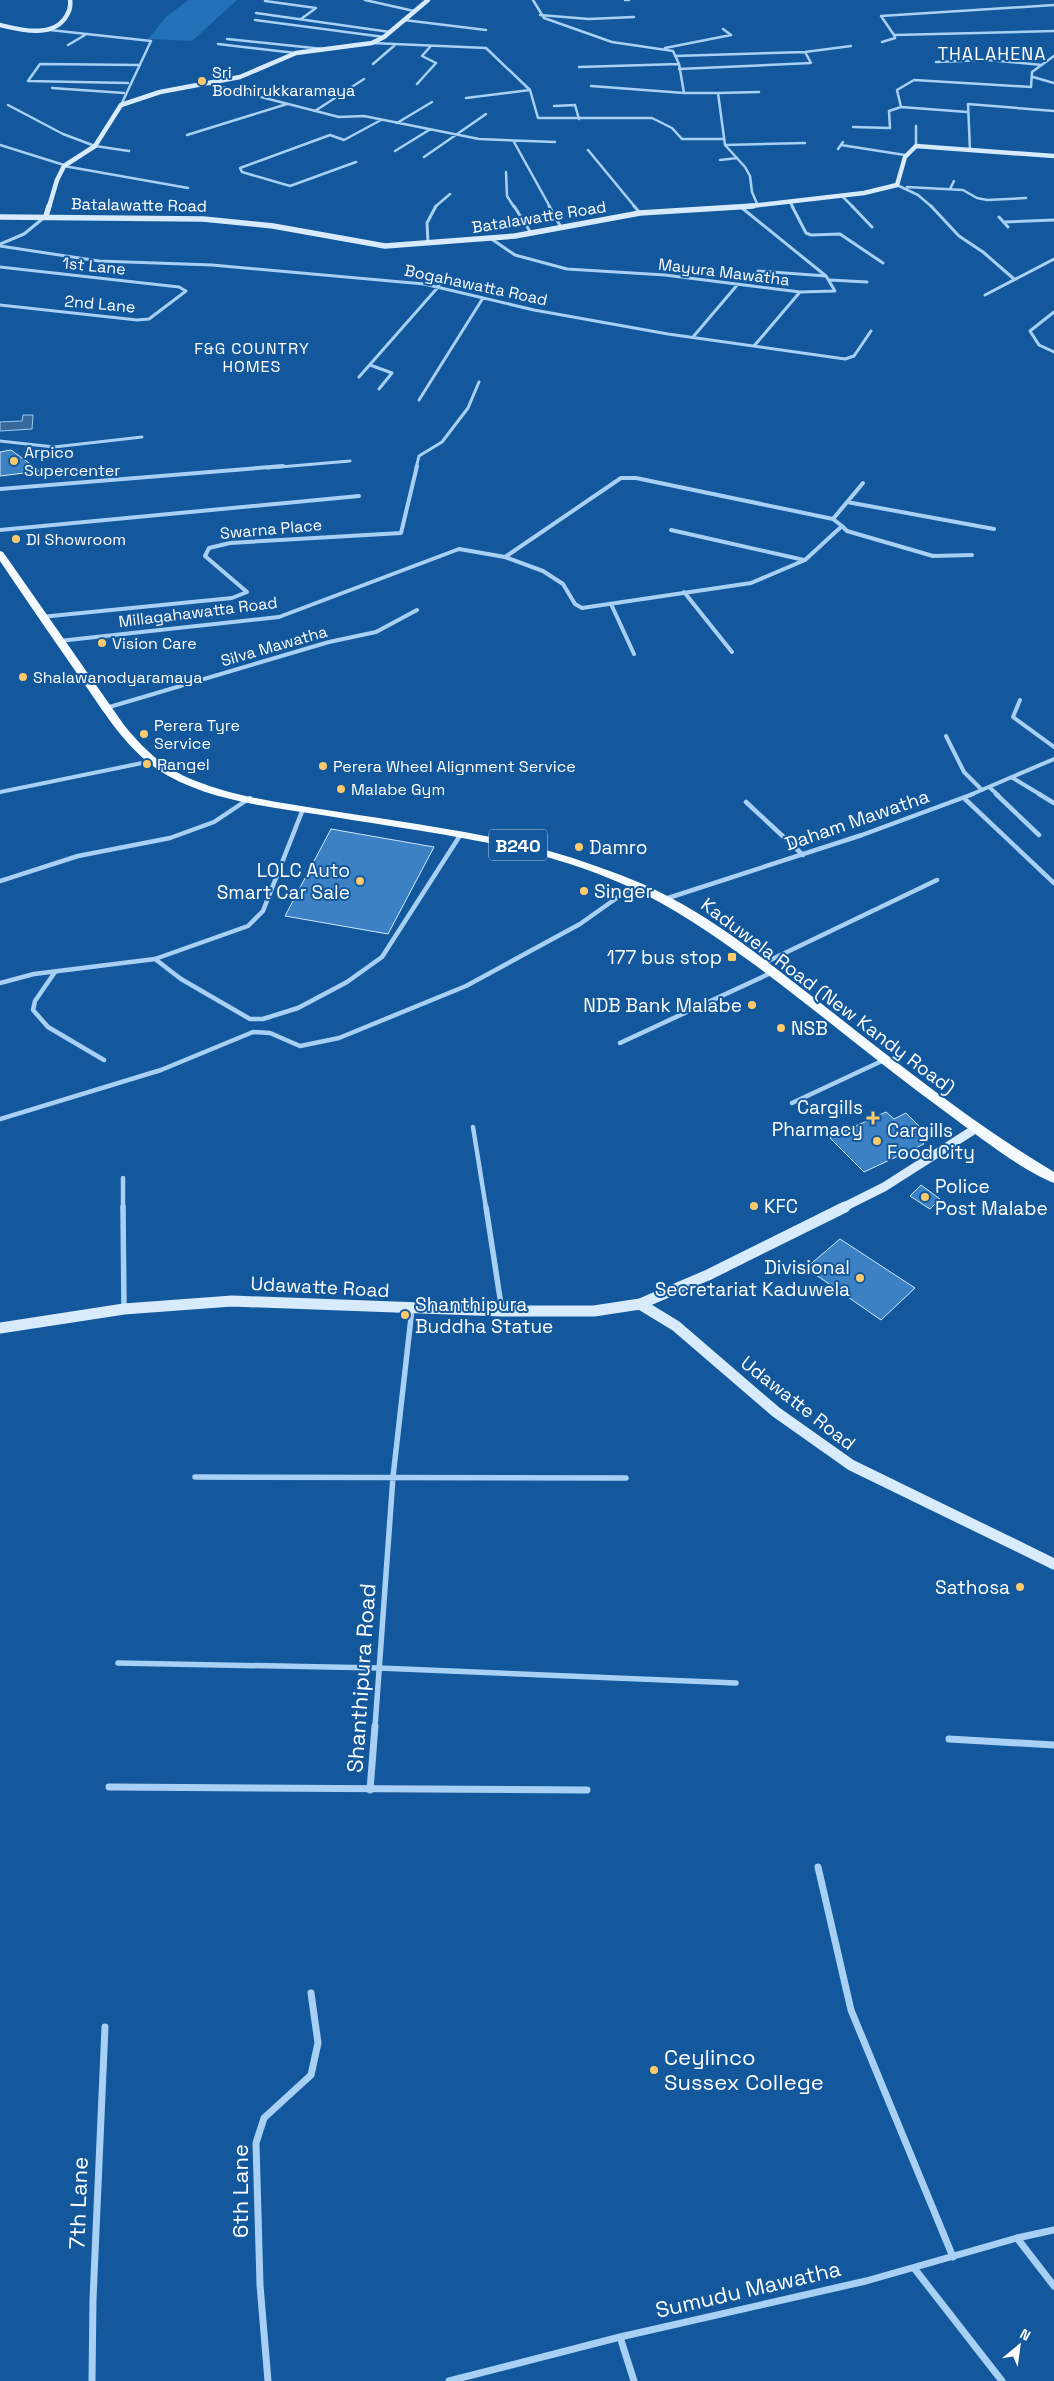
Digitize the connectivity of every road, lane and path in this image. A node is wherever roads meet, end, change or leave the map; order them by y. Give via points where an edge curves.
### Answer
1 (70, 0) edge
2 (366, 0) edge
3 (428, 0) edge
4 (533, 0) edge
5 (625, 0) edge
6 (629, 0) edge
7 (264, 1) edge
8 (1054, 6) edge
9 (414, 11) junction
10 (256, 13) dead end
11 (540, 14) junction
12 (634, 17) dead end
13 (301, 19) junction
14 (254, 20) dead end
15 (404, 20) junction
16 (0, 25) edge
17 (723, 28) dead end
18 (50, 30) junction
19 (486, 30) dead end
20 (1054, 31) edge
21 (390, 32) junction
22 (86, 35) junction
23 (894, 35) junction
24 (384, 37) junction
25 (227, 39) dead end
26 (882, 42) dead end
27 (218, 44) dead end
28 (372, 44) junction
29 (68, 45) dead end
30 (395, 45) junction
31 (851, 46) dead end
32 (430, 47) junction
33 (663, 48) junction
34 (326, 49) junction
35 (805, 52) junction
36 (296, 53) junction
37 (675, 56) junction
38 (1054, 56) edge
39 (936, 62) dead end
40 (373, 64) dead end
41 (679, 64) junction
42 (140, 65) junction
43 (1042, 65) junction
44 (579, 67) dead end
45 (679, 69) junction
46 (1033, 77) junction
47 (364, 79) dead end
48 (128, 83) junction
49 (1054, 83) edge
50 (210, 84) junction
51 (417, 84) dead end
52 (591, 86) dead end
53 (52, 88) dead end
54 (530, 90) junction
55 (759, 92) dead end
56 (124, 93) junction
57 (684, 93) junction
58 (718, 94) junction
59 (466, 98) dead end
60 (432, 102) dead end
61 (287, 104) junction
62 (8, 105) dead end
63 (121, 105) junction
64 (554, 106) dead end
65 (901, 107) junction
66 (315, 111) junction
67 (1054, 111) edge
68 (967, 112) junction
69 (486, 114) dead end
70 (579, 119) junction
71 (381, 120) junction
72 (397, 123) junction
73 (852, 126) dead end
74 (916, 126) dead end
75 (429, 130) junction
76 (187, 135) dead end
77 (456, 135) junction
78 (724, 139) junction
79 (514, 142) junction
80 (555, 142) dead end
81 (805, 143) dead end
82 (0, 145) edge
83 (725, 145) junction
84 (95, 146) junction
85 (916, 146) junction
86 (838, 149) dead end
87 (395, 150) dead end
88 (588, 150) dead end
89 (970, 150) junction
90 (129, 151) dead end
91 (905, 154) junction
92 (1054, 156) edge
93 (424, 157) dead end
94 (737, 158) junction
95 (720, 160) dead end
96 (356, 162) dead end
97 (64, 166) junction
98 (506, 172) dead end
99 (954, 182) dead end
100 (897, 185) junction
101 (907, 187) junction
102 (188, 188) dead end
103 (950, 189) junction
104 (450, 194) dead end
105 (842, 196) junction
106 (1026, 198) dead end
107 (790, 202) junction
108 (758, 206) junction
109 (742, 208) junction
110 (640, 214) junction
111 (46, 216) junction
112 (0, 217) edge
113 (999, 217) dead end
114 (1054, 220) edge
115 (1004, 222) junction
116 (872, 226) dead end
117 (561, 227) junction
118 (1008, 227) dead end
119 (531, 233) junction
120 (490, 238) junction
121 (428, 243) junction
122 (0, 245) edge
123 (1054, 259) edge
124 (883, 264) dead end
125 (0, 267) edge
126 (758, 271) dead end
127 (826, 276) junction
128 (1014, 279) junction
129 (830, 280) junction
130 (867, 282) dead end
131 (738, 284) junction
132 (439, 286) junction
133 (185, 288) joint
134 (800, 292) junction
135 (985, 295) dead end
136 (482, 298) junction
137 (0, 305) edge
138 (1054, 312) edge
139 (1049, 315) junction
140 (1054, 316) edge
141 (871, 331) dead end
142 (693, 337) junction
143 (754, 346) junction
144 (1054, 352) edge
145 (370, 365) junction
146 (359, 377) dead end
147 (479, 382) dead end
148 (379, 389) dead end
149 (419, 400) dead end
150 (142, 437) dead end
151 (0, 441) edge
152 (350, 462) dead end
153 (863, 483) dead end
154 (0, 489) edge
155 (359, 496) dead end
156 (847, 502) junction
157 (833, 520) junction
158 (842, 526) junction
159 (994, 529) dead end
160 (0, 530) edge
161 (671, 530) dead end
162 (0, 554) edge
163 (972, 556) dead end
164 (505, 557) junction
165 (805, 560) junction
166 (684, 592) junction
167 (611, 604) junction
168 (417, 610) dead end
169 (41, 617) junction
170 (58, 641) junction
171 (732, 652) dead end
172 (634, 654) dead end
173 (1020, 700) dead end
174 (106, 708) junction
175 (946, 736) dead end
176 (1054, 747) edge
177 (1054, 759) edge
178 (152, 761) junction
179 (1013, 778) junction
180 (989, 788) junction
181 (982, 790) junction
182 (0, 792) edge
183 (251, 798) junction
184 (965, 799) junction
185 (746, 802) dead end
186 (1054, 803) edge
187 (303, 809) junction
188 (461, 834) junction
189 (1039, 835) dead end
190 (803, 855) junction
191 (937, 880) dead end
192 (0, 882) edge
193 (1054, 883) edge
194 (635, 885) junction
195 (665, 900) junction
196 (155, 959) junction
197 (762, 964) junction
198 (55, 972) junction
199 (773, 972) junction
200 (0, 983) edge
201 (620, 1043) dead end
202 (885, 1059) junction
203 (104, 1060) dead end
204 (792, 1103) dead end
205 (0, 1119) edge
206 (473, 1127) dead end
207 (975, 1129) junction
208 (123, 1178) dead end
209 (1054, 1178) edge
210 (640, 1304) junction
211 (124, 1308) junction
212 (412, 1309) junction
213 (502, 1311) junction
214 (0, 1328) edge
215 (195, 1477) dead end
216 (393, 1477) junction
217 (626, 1478) dead end
218 (1054, 1564) edge
219 (118, 1663) dead end
220 (379, 1668) junction
221 (736, 1683) dead end
222 (949, 1739) dead end
223 (1054, 1745) edge
224 (109, 1787) dead end
225 (370, 1790) junction
226 (587, 1790) dead end
227 (818, 1867) dead end
228 (311, 1993) dead end
229 (105, 2027) dead end
230 (1054, 2230) edge
231 (1017, 2238) junction
232 (953, 2257) junction
233 (914, 2268) junction
234 (1054, 2286) edge
235 (620, 2337) junction
236 (92, 2381) edge
237 (268, 2381) edge
238 (449, 2381) edge
239 (634, 2381) edge
240 (1002, 2381) edge

1 - 18 street via 65,20
2 - 9 street
3 - 9 street
4 - 11 street
5 - 6 street
7 - 13 street via 316,8
8 - 23 street via 881,16
9 - 15 street
10 - 13 street
11 - 12 street
11 - 33 street via 604,40
13 - 21 street
14 - 24 street
15 - 19 street
15 - 21 street
16 - 18 street
17 - 33 street via 731,34
18 - 22 street
20 - 23 street
21 - 24 street
22 - 29 street
22 - 42 street via 151,41 146,58
23 - 26 street via 895,38
24 - 28 street
25 - 34 street
27 - 36 street
28 - 30 street
28 - 34 street
30 - 32 street
30 - 40 street
31 - 35 street
32 - 51 street via 422,56 436,64
32 - 54 street via 486,48
33 - 37 street via 673,51
34 - 36 street
35 - 37 street
35 - 45 street via 811,63
36 - 50 street via 249,74
37 - 41 street
38 - 43 street
39 - 43 street via 988,60
41 - 44 street
41 - 45 street
42 - 48 street
42 - 48 street via 40,64 28,81
43 - 46 street via 1032,72
45 - 57 street
46 - 49 street
46 - 65 street via 1031,87 914,80 897,90
47 - 66 street
48 - 56 street
50 - 61 street
50 - 63 street via 160,92
52 - 57 street
53 - 56 street
54 - 59 street
54 - 70 street via 538,118
55 - 58 street
56 - 63 street
57 - 58 street
58 - 78 street
60 - 72 street
61 - 66 street
61 - 76 street
62 - 84 street via 63,134
63 - 84 street
64 - 70 street via 575,105
65 - 68 street
65 - 73 street via 889,111 890,128
66 - 71 street
67 - 68 street via 968,104
68 - 89 street
69 - 77 street
70 - 78 street via 652,118 672,128 682,139
71 - 72 street
71 - 96 street via 344,140 330,135 240,168 242,172 290,186
72 - 75 street
74 - 85 street
75 - 77 street
75 - 87 street
77 - 79 street
77 - 93 street
78 - 83 street
79 - 80 street
79 - 117 street
81 - 83 street
82 - 97 street
83 - 94 street
84 - 90 street
84 - 97 street
85 - 89 street
85 - 91 street
86 - 91 street via 842,144
88 - 110 street
89 - 92 street
91 - 100 street
94 - 95 street
94 - 108 street via 750,176
97 - 102 street
97 - 111 street
98 - 119 street via 507,196
99 - 103 street
100 - 101 street
100 - 105 street, Batalawatte Road
101 - 103 street
101 - 128 street
103 - 106 street via 967,191 981,200
104 - 121 street via 436,206 427,223
105 - 107 street, Batalawatte Road
105 - 116 street
107 - 108 street, Batalawatte Road
107 - 124 street via 806,233 840,234
108 - 109 street, Batalawatte Road
109 - 110 street, Batalawatte Road
109 - 127 street, Mayura Mawatha
110 - 117 street, Batalawatte Road
111 - 112 street, Batalawatte Road
111 - 121 street, Batalawatte Road via 204,218 274,226 366,244
111 - 122 street via 24,234
113 - 115 street
114 - 115 street
115 - 118 street
117 - 119 street, Batalawatte Road
119 - 120 street, Batalawatte Road
120 - 121 street, Batalawatte Road
120 - 131 street, Mayura Mawatha via 515,255 567,269 665,275
122 - 132 street, Bogahawatta Road via 99,261 212,265
123 - 128 street
125 - 133 street, 1st Lane
126 - 127 street
127 - 129 street, Mayura Mawatha
128 - 135 street
129 - 130 street
129 - 134 street, Mayura Mawatha via 834,292
131 - 134 street, Mayura Mawatha
131 - 142 street
132 - 136 street, Bogahawatta Road
132 - 145 street
133 - 137 street, 2nd Lane via 186,291 149,319
134 - 143 street
136 - 142 street, Bogahawatta Road
136 - 149 street
138 - 139 street
139 - 140 street
139 - 144 street via 1030,330 1033,340 1042,350
141 - 143 street, Bogahawatta Road via 850,358
142 - 143 street, Bogahawatta Road
145 - 146 street
145 - 148 street via 392,372
147 - 169 street, Swarna Place via 468,408 442,442 419,456 401,533 230,543 209,548 205,556 247,592 232,598
150 - 151 street via 54,447
152 - 154 street
153 - 156 street
155 - 160 street
156 - 157 street
156 - 159 street
157 - 158 street
157 - 164 street via 636,478 622,478 605,486
158 - 163 street via 847,531 933,556
158 - 165 street
161 - 165 street
162 - 169 main road, Kaduwela Road (New Kandy Road) / B240
164 - 167 street, Millagahawatta Road via 543,571 563,584 582,608
164 - 170 street, Millagahawatta Road via 459,549 279,617
165 - 166 street via 751,583
166 - 167 street
166 - 171 street
167 - 172 street
168 - 174 street, Silva Mawatha via 376,632 330,642
169 - 170 main road, Kaduwela Road (New Kandy Road) / B240
170 - 174 main road, Kaduwela Road (New Kandy Road) / B240
173 - 176 street via 1013,717
174 - 178 main road, Kaduwela Road (New Kandy Road) / B240
175 - 181 street via 964,772
177 - 179 street, Daham Mawatha
178 - 182 street
178 - 183 main road, Kaduwela Road (New Kandy Road) / B240 via 198,785
179 - 180 street, Daham Mawatha
179 - 186 street
180 - 181 street, Daham Mawatha
180 - 189 street
181 - 184 street, Daham Mawatha
183 - 187 main road, Kaduwela Road (New Kandy Road) / B240
183 - 192 street via 214,822 170,838 78,856
184 - 190 street, Daham Mawatha
184 - 193 street
185 - 190 street
187 - 188 main road, Kaduwela Road (New Kandy Road) / B240
187 - 196 street via 263,911 256,920 248,926
188 - 194 main road, Kaduwela Road (New Kandy Road) / B240 via 557,856
188 - 196 street via 382,957 347,982 298,1008 263,1019 250,1019 181,979
190 - 195 street, Daham Mawatha
191 - 197 street
194 - 195 main road, Kaduwela Road (New Kandy Road) / B240
194 - 205 street via 580,924 466,986 339,1038 300,1046 270,1033 253,1032 161,1070
195 - 197 main road, Kaduwela Road (New Kandy Road) / B240
196 - 198 street
197 - 199 main road, Kaduwela Road (New Kandy Road) / B240
198 - 200 street
198 - 203 street via 35,1001 33,1010 48,1027
199 - 201 street
199 - 202 main road, Kaduwela Road (New Kandy Road) / B240
202 - 204 street
202 - 207 main road, Kaduwela Road (New Kandy Road) / B240
206 - 213 street
207 - 209 main road, Kaduwela Road (New Kandy Road) / B240
207 - 210 street, Udawatte Road via 884,1187 708,1275
208 - 211 street
210 - 213 street, Udawatte Road via 594,1311
210 - 218 street, Udawatte Road via 676,1326 776,1412 851,1465
211 - 212 street, Udawatte Road via 232,1301
211 - 214 street, Udawatte Road
212 - 213 street, Udawatte Road
212 - 216 street, Shanthipura Road
215 - 216 street
216 - 217 street
216 - 220 street, Shanthipura Road
219 - 220 street
220 - 221 street
220 - 225 street, Shanthipura Road
222 - 223 street
224 - 225 street, Shanthipura Road
225 - 226 street
227 - 232 street via 852,2010
228 - 237 street, 6th Lane via 318,2043 311,2075 264,2118 256,2143 260,2286
229 - 236 street, 7th Lane
230 - 231 street, Sumudu Mawatha
231 - 232 street, Sumudu Mawatha
231 - 234 street
232 - 233 street, Sumudu Mawatha
233 - 235 street, Sumudu Mawatha
233 - 240 street
235 - 238 street, Sumudu Mawatha
235 - 239 street

